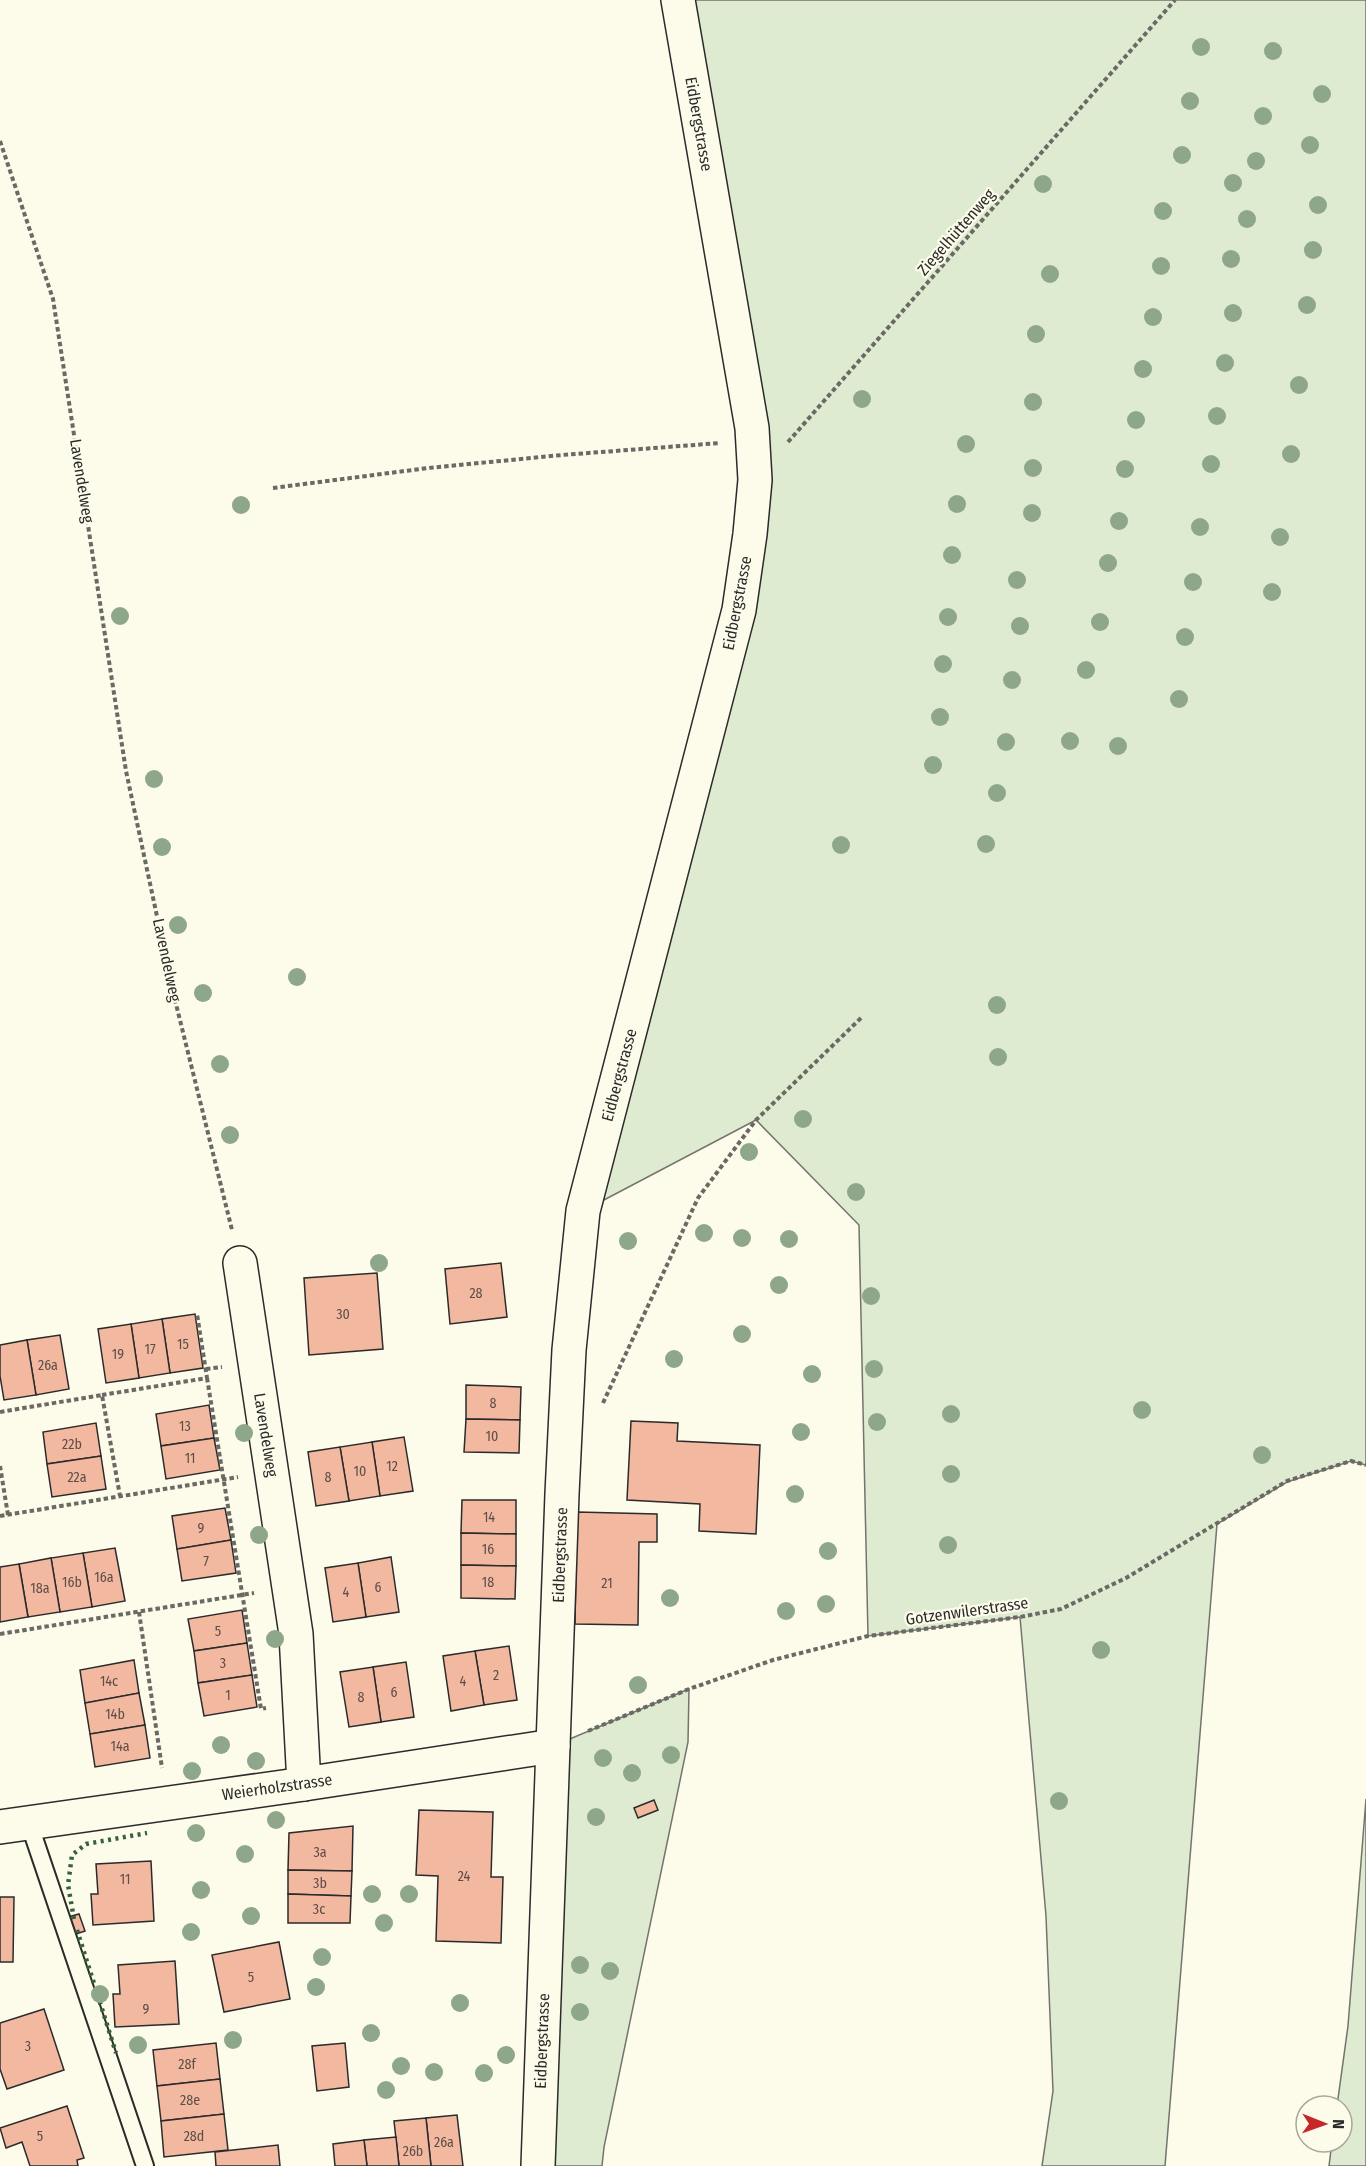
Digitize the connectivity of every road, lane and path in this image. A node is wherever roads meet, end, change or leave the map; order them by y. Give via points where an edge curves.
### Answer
1 (678, 0) edge
2 (1175, 0) edge
3 (0, 141) edge
4 (753, 441) junction
5 (754, 480) junction
6 (273, 488) dead end
7 (861, 1018) dead end
8 (240, 1263) joint
9 (197, 1314) dead end
10 (207, 1378) junction
11 (102, 1395) junction
12 (601, 1409) dead end
13 (0, 1412) edge
14 (1366, 1465) edge
15 (0, 1466) edge
16 (224, 1480) junction
17 (120, 1496) junction
18 (8, 1515) junction
19 (0, 1516) edge
20 (242, 1595) junction
21 (139, 1612) junction
22 (0, 1634) edge
23 (261, 1709) dead end
24 (553, 1746) junction
25 (304, 1784) junction
26 (168, 1803) junction
27 (15, 1825) edge
28 (145, 2166) edge
29 (538, 2166) edge

1 - 4 street, Eidbergstrasse
2 - 5 path, Ziegelhüttenweg
3 - 8 path, Lavendelweg via 53,299 126,771 174,996
4 - 5 street, Eidbergstrasse
4 - 6 path via 439,466
5 - 24 street, Eidbergstrasse via 739,610 583,1211 569,1350
7 - 12 path via 756,1120 698,1198
8 - 25 street, Lavendelweg via 296,1634
9 - 10 path
10 - 11 path
10 - 16 path
11 - 13 path
11 - 17 path
14 - 24 path, Gotzenwilerstrasse via 1351,1461 1287,1482 1126,1578 1061,1609 868,1636 773,1660 689,1689
15 - 18 path
16 - 17 path
16 - 20 path
17 - 18 path
18 - 19 path
20 - 21 path
20 - 23 path
21 - 22 path
21 - 26 path
24 - 25 street, Weierholzstrasse
24 - 29 street, Eidbergstrasse
25 - 26 street, Weierholzstrasse
26 - 27 street, Weierholzstrasse
27 - 28 lane

